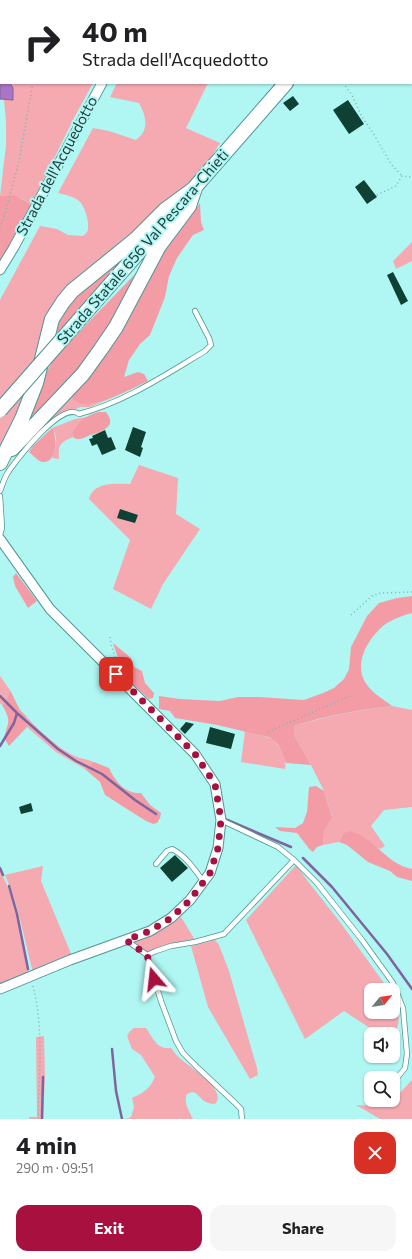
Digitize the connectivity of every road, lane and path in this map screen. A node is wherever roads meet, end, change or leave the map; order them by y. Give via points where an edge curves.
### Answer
1 (33, 84) edge
2 (101, 84) edge
3 (285, 84) edge
4 (344, 84) edge
5 (402, 176) junction
6 (412, 176) edge
7 (194, 188) junction
8 (377, 194) dead end
9 (0, 228) edge
10 (0, 270) edge
11 (195, 311) dead end
12 (0, 410) edge
13 (2, 460) edge
14 (0, 491) edge
15 (0, 496) edge
16 (0, 535) edge
17 (0, 539) edge
18 (412, 592) edge
19 (351, 615) dead end
20 (110, 637) dead end
21 (116, 674) junction
22 (352, 695) dead end
23 (268, 732) dead end
24 (221, 820) junction
25 (294, 860) junction
26 (156, 864) dead end
27 (204, 882) junction
28 (126, 940) junction
29 (147, 955) junction
30 (31, 976) junction
31 (0, 989) edge
32 (400, 1074) edge
33 (38, 1119) edge
34 (242, 1119) edge

1 - 9 path via 19,161
2 - 10 street, Strada dell'Acquedotto
3 - 7 highway, Strada Statale 656 Val Pescara-Chieti
4 - 5 path via 391,164
5 - 6 path
5 - 8 path via 396,186
7 - 12 highway, Strada Statale 656 Val Pescara-Chieti, bridge
7 - 13 highway via 189,206 159,246 116,328 83,374
7 - 13 highway via 165,210 136,239 63,302 52,319 36,383
11 - 14 lane via 211,346 126,397 79,414 71,412 57,419 25,450 6,475
15 - 16 lane
17 - 21 street via 50,609
18 - 19 path via 381,593 372,596
20 - 21 path via 119,668
21 - 24 street via 195,754 215,784
22 - 23 path
24 - 25 lane via 278,847
24 - 27 street via 218,848 210,873
25 - 29 lane via 224,934 171,946
25 - 32 lane via 317,883 393,983 403,1008 407,1054 405,1068
26 - 27 lane via 172,849 187,860
27 - 28 street via 171,918 150,931
28 - 29 lane
28 - 30 street
29 - 34 lane via 165,1015 176,1041 183,1053 241,1109
30 - 31 street
30 - 33 path via 40,1039

